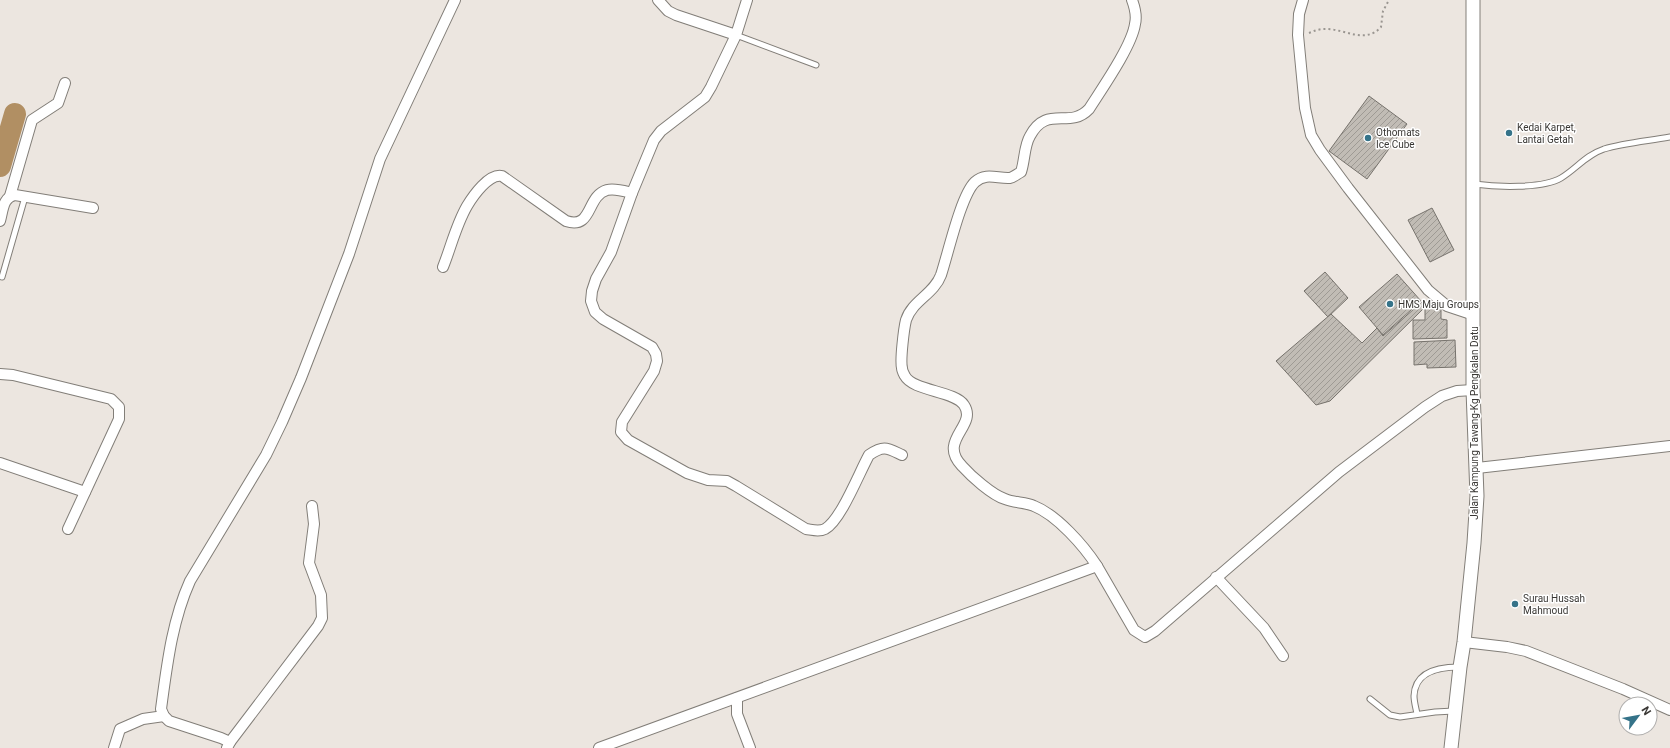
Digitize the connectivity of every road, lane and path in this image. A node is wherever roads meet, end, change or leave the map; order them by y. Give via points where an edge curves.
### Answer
1 (456, 0) edge
2 (658, 0) edge
3 (747, 0) edge
4 (1132, 0) edge
5 (1303, 0) edge
6 (1389, 0) edge
7 (1473, 0) edge
8 (736, 35) junction
9 (1298, 35) junction
10 (816, 65) dead end
11 (65, 83) dead end
12 (1670, 137) edge
13 (1473, 184) junction
14 (632, 193) junction
15 (25, 197) junction
16 (4, 198) edge
17 (93, 208) dead end
18 (0, 220) edge
19 (443, 267) dead end
20 (2, 277) dead end
21 (1474, 315) junction
22 (0, 374) edge
23 (1473, 390) junction
24 (1670, 446) edge
25 (902, 455) dead end
26 (0, 463) edge
27 (1476, 468) junction
28 (85, 492) junction
29 (312, 506) dead end
30 (68, 529) dead end
31 (1097, 566) junction
32 (1216, 577) junction
33 (1464, 642) junction
34 (1282, 656) dead end
35 (1460, 667) junction
36 (737, 698) junction
37 (1370, 699) dead end
38 (1670, 710) edge
39 (1455, 711) junction
40 (1417, 714) junction
41 (164, 716) junction
42 (228, 745) edge
43 (114, 748) edge
44 (599, 748) edge
45 (750, 748) edge
46 (1451, 748) edge

1 - 41 street via 380,160 349,254 282,422 266,455 190,581 182,600 170,644 161,709
2 - 8 street via 668,11 676,15
3 - 8 street
4 - 31 street via 1136,11 1135,25 1129,42 1089,109 1078,118 1055,117 1044,120 1036,127 1029,137 1021,172 1012,178 988,176 979,178 974,183 957,222 940,277 934,288 909,313 902,355 902,368 906,379 954,398 964,405 967,414 965,423 956,436 953,452 962,466 1003,498 1035,506 1046,512 1073,535
5 - 9 street
6 - 9 path via 1382,11 1381,27 1372,34 1366,36 1326,29
7 - 13 street, Jalan Kampung Tawang-Kg Pengkalan Datu
8 - 10 lane
8 - 14 street via 705,97 661,130 654,140
9 - 21 street via 1308,124 1320,150 1428,290 1447,306
11 - 16 street via 58,103 32,120
12 - 13 lane via 1604,149 1589,156 1562,178 1553,182 1498,187
13 - 21 street, Jalan Kampung Tawang-Kg Pengkalan Datu
14 - 19 street via 613,190 602,192 581,222 573,223 566,221 502,176 491,177 467,206
14 - 25 street via 611,252 596,279 590,301 595,312 603,319 645,342 656,354 654,371 622,422 623,436 687,473 708,480 727,481 806,528 816,531 824,530 836,518 869,455 879,448 888,448
15 - 16 street
15 - 17 street
15 - 20 lane
16 - 18 street
21 - 23 street, Jalan Kampung Tawang-Kg Pengkalan Datu
22 - 28 street via 111,399 119,407 119,419
23 - 27 street, Jalan Kampung Tawang-Kg Pengkalan Datu
23 - 32 street via 1457,391 1442,396 1425,407 1339,472
24 - 27 street
26 - 28 street
27 - 33 street, Jalan Kampung Tawang-Kg Pengkalan Datu via 1474,543
28 - 30 street
29 - 42 street via 314,524 310,563 320,595 322,618
31 - 32 street via 1134,630 1144,637 1155,631
31 - 36 street
32 - 34 street via 1264,628
33 - 35 street, Jalan Kampung Tawang-Kg Pengkalan Datu
33 - 38 street via 1526,652
35 - 39 street, Jalan Kampung Tawang-Kg Pengkalan Datu
35 - 40 lane via 1437,668 1421,678 1415,687
36 - 44 street
36 - 45 street via 738,714
37 - 40 lane via 1390,715 1400,717
39 - 40 lane
39 - 46 street, Jalan Kampung Tawang-Kg Pengkalan Datu
41 - 42 street via 169,721 221,738
41 - 43 street via 143,719 120,729

